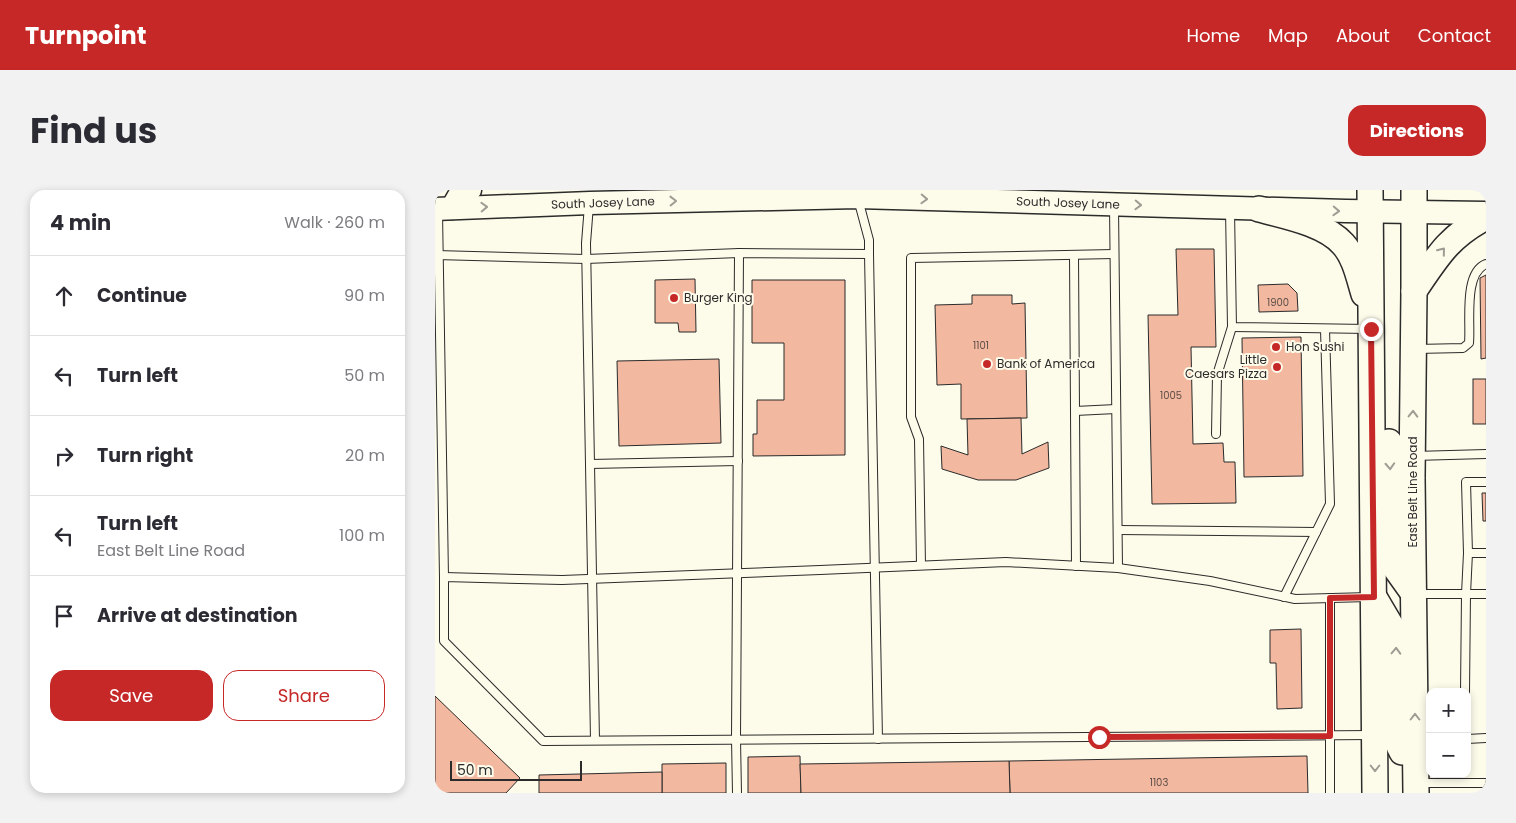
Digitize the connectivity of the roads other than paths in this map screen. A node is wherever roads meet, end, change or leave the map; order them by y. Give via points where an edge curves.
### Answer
1 (470, 190) edge
2 (592, 196) edge
3 (857, 197) junction
4 (1370, 201) edge
5 (1414, 201) edge
6 (1114, 204) junction
7 (1230, 208) junction
8 (1259, 208) junction
9 (442, 209) edge
10 (1486, 215) edge
11 (739, 253) junction
12 (869, 254) junction
13 (1114, 254) junction
14 (437, 255) edge
15 (1075, 255) junction
16 (587, 259) junction
17 (1486, 264) edge
18 (1415, 291) junction
19 (1371, 322) junction
20 (1232, 328) junction
21 (1325, 329) junction
22 (1414, 349) junction
23 (1372, 385) junction
24 (1116, 409) junction
25 (1075, 411) junction
26 (1216, 434) dead end
27 (1486, 454) edge
28 (1412, 456) junction
29 (738, 461) junction
30 (590, 464) junction
31 (1486, 482) edge
32 (1118, 530) junction
33 (1316, 532) junction
34 (1468, 553) junction
35 (1486, 553) edge
36 (921, 565) junction
37 (1076, 566) junction
38 (876, 567) junction
39 (1118, 568) junction
40 (737, 573) junction
41 (445, 577) junction
42 (593, 579) junction
43 (1414, 594) junction
44 (1465, 594) junction
45 (1486, 594) edge
46 (1284, 597) junction
47 (1374, 597) junction
48 (1330, 598) junction
49 (1465, 688) edge
50 (1375, 735) junction
51 (1330, 736) junction
52 (1486, 738) edge
53 (878, 739) junction
54 (1471, 739) edge
55 (595, 740) junction
56 (736, 740) junction
57 (1464, 778) edge
58 (1486, 783) edge
59 (1416, 788) edge
60 (737, 793) edge
61 (1330, 793) edge
62 (1375, 793) edge

1 - 9 main road
2 -> 3 main road, South Josey Lane
9 -> 2 main road, South Josey Lane
2 - 16 lane
3 -> 6 main road, South Josey Lane
3 - 12 lane via 869,240
4 - 5 main road, South Josey Lane
8 -> 4 main road, South Josey Lane
4 - 19 main road
5 - 10 main road, South Josey Lane
5 - 18 main road, East Belt Line Road
6 -> 7 main road, South Josey Lane
6 - 13 lane
7 - 8 main road, South Josey Lane
7 - 20 lane
8 - 19 main road via 1309,223 1333,234 1345,245
9 - 14 lane
18 -> 10 main road via 1443,249
11 - 12 lane
11 - 16 lane
11 - 29 lane
12 - 38 lane
13 - 15 lane
13 - 24 lane
14 - 16 lane
14 - 41 lane
15 - 25 lane
15 - 36 lane via 911,258 911,417 919,438
16 - 30 lane
17 - 22 lane via 1474,274 1469,301 1469,343 1463,348
18 - 22 main road, East Belt Line Road
19 - 21 lane
19 - 23 main road
20 - 21 lane
20 - 26 lane via 1217,375
21 - 33 lane via 1330,504
28 -> 22 main road, East Belt Line Road
23 -> 43 main road via 1388,434 1394,566
23 - 47 main road
24 - 25 lane
24 - 32 lane
25 - 37 lane
27 - 28 lane
28 - 43 main road, East Belt Line Road
29 - 30 lane
29 - 40 lane
30 - 42 lane
31 - 34 lane via 1466,482
32 - 33 lane
32 - 39 lane
33 - 46 lane
34 - 35 lane
34 - 44 lane
36 - 37 lane via 1006,562
36 - 38 lane
37 - 39 lane
38 - 40 lane
38 - 53 lane
39 - 46 lane via 1209,581
40 - 42 lane
40 - 56 lane
41 - 42 lane
41 - 55 lane via 444,642 543,741
42 - 55 lane
43 - 44 lane
59 -> 43 main road, East Belt Line Road
44 - 45 lane
44 - 49 lane
46 - 48 lane
47 - 48 lane
47 - 50 main road
59 -> 47 main road via 1399,746 1395,676 1397,636
48 - 51 lane
50 - 51 lane
50 -> 62 main road
51 - 53 lane
51 - 61 lane
52 - 54 lane
53 - 56 lane
55 - 56 lane
56 - 60 lane
57 - 58 lane
57 - 59 lane

